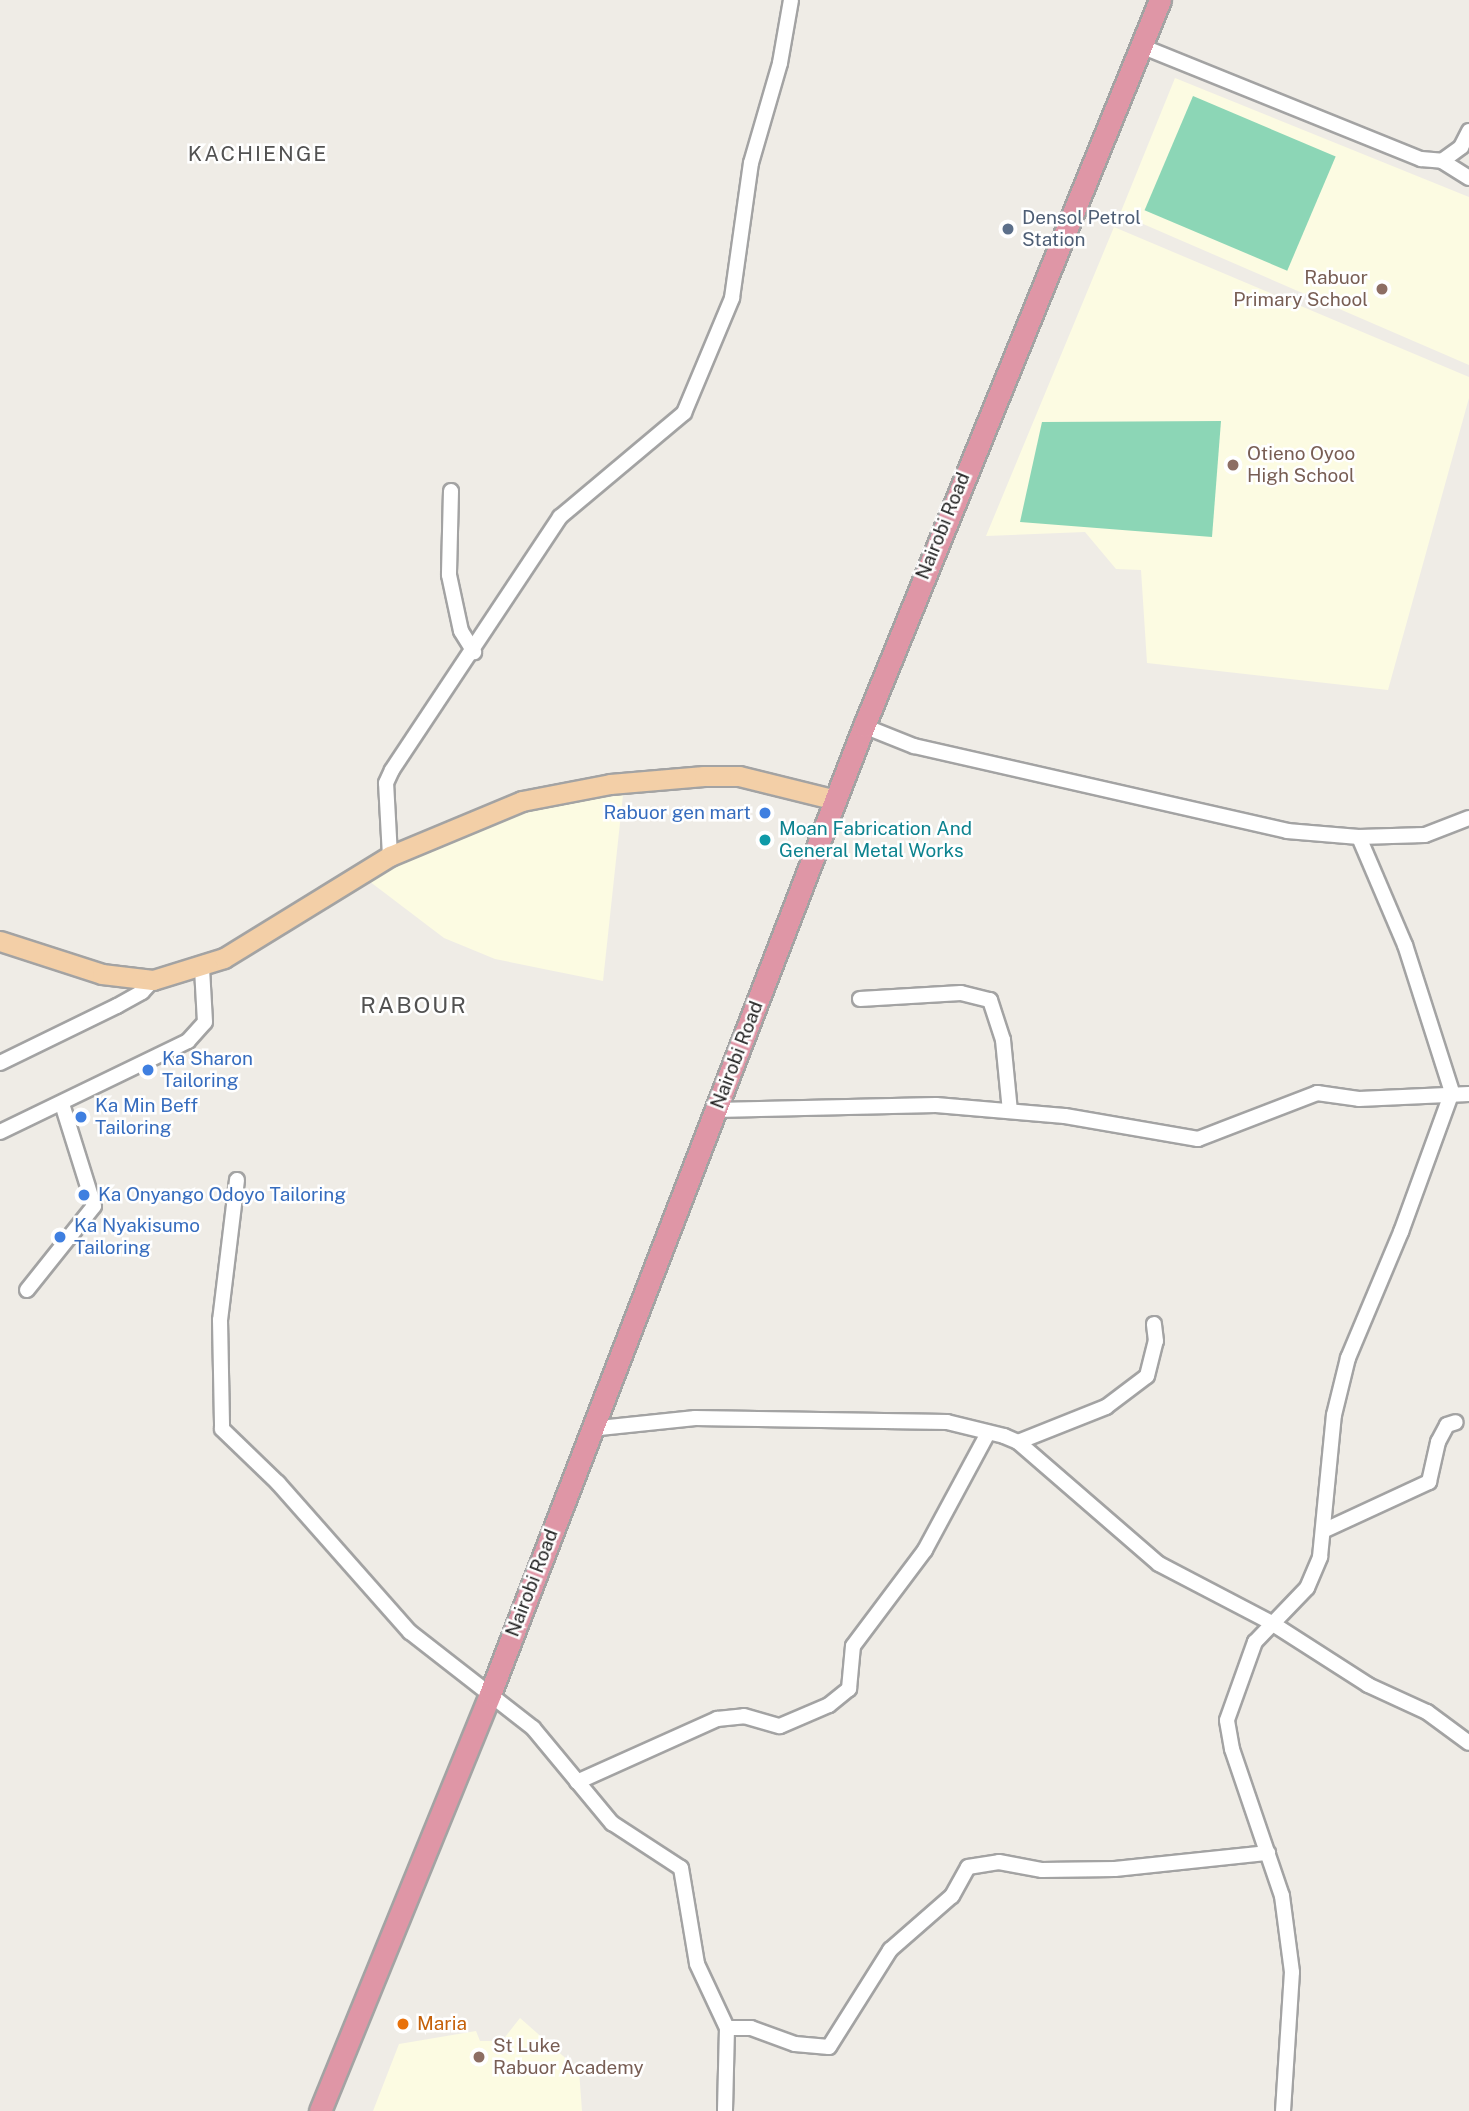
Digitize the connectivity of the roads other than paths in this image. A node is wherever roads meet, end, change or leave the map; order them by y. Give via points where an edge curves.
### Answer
1 (792, 0) edge
2 (1160, 0) edge
3 (1141, 46) junction
4 (1469, 131) edge
5 (1442, 161) junction
6 (1469, 178) edge
7 (451, 491) dead end
8 (474, 652) junction
9 (864, 726) junction
10 (836, 800) junction
11 (1469, 818) edge
12 (1359, 837) junction
13 (390, 856) junction
14 (0, 941) edge
15 (202, 968) junction
16 (153, 980) junction
17 (860, 999) dead end
18 (0, 1063) edge
19 (1452, 1092) junction
20 (1469, 1094) edge
21 (62, 1104) junction
22 (716, 1110) junction
23 (1010, 1111) junction
24 (0, 1132) edge
25 (237, 1180) dead end
26 (27, 1290) dead end
27 (1154, 1324) dead end
28 (1456, 1422) dead end
29 (590, 1429) junction
30 (988, 1433) junction
31 (1018, 1442) junction
32 (1324, 1531) junction
33 (1270, 1622) junction
34 (490, 1694) junction
35 (1469, 1743) edge
36 (577, 1782) junction
37 (1268, 1853) junction
38 (727, 2028) junction
39 (320, 2111) edge
40 (725, 2111) edge
41 (1283, 2111) edge

1 - 8 street via 780,63 751,163 732,298 684,413 560,517
2 - 3 highway, Nairobi Road
3 - 5 street via 1421,159
3 - 9 highway, Nairobi Road
4 - 5 street via 1461,147
5 - 6 street
7 - 8 street via 449,575 461,631
8 - 13 street via 386,783
9 - 10 highway, Nairobi Road
9 - 12 street via 914,746 1287,831
10 - 13 main road via 739,776 610,785 522,801
10 - 22 highway, Nairobi Road
11 - 12 street via 1425,835
12 - 19 street via 1405,945
13 - 15 main road
14 - 16 main road via 102,974
15 - 16 main road
15 - 21 street via 205,1022 188,1041
16 - 18 street via 117,1006
17 - 23 street via 961,993 990,1000 1003,1040
19 - 20 street
19 - 23 street via 1406,1098 1317,1093 1198,1139
19 - 32 street via 1348,1358 1334,1415
21 - 24 street
21 - 26 street via 94,1206
22 - 23 street via 936,1105
22 - 29 highway, Nairobi Road
25 - 34 street via 220,1320 222,1429 278,1483 410,1632
27 - 31 street via 1156,1341 1147,1376 1116,1402
28 - 32 street via 1447,1425 1438,1442 1429,1482
29 - 30 street via 695,1418 947,1422
29 - 34 highway, Nairobi Road
30 - 31 street
30 - 36 street via 925,1550 853,1646 849,1689 830,1705 780,1727 744,1716 717,1719
31 - 33 street via 1159,1564
32 - 33 street via 1320,1558 1307,1588
33 - 35 street via 1368,1685 1427,1712
33 - 37 street via 1255,1642 1227,1720 1232,1749
34 - 36 street via 533,1728
34 - 39 highway, Nairobi Road
36 - 38 street via 612,1823 681,1868 697,1964
37 - 38 street via 1115,1869 1042,1870 999,1862 968,1867 952,1896 890,1950 829,2047 794,2044 751,2028
37 - 41 street via 1282,1896 1292,1972
38 - 40 street

